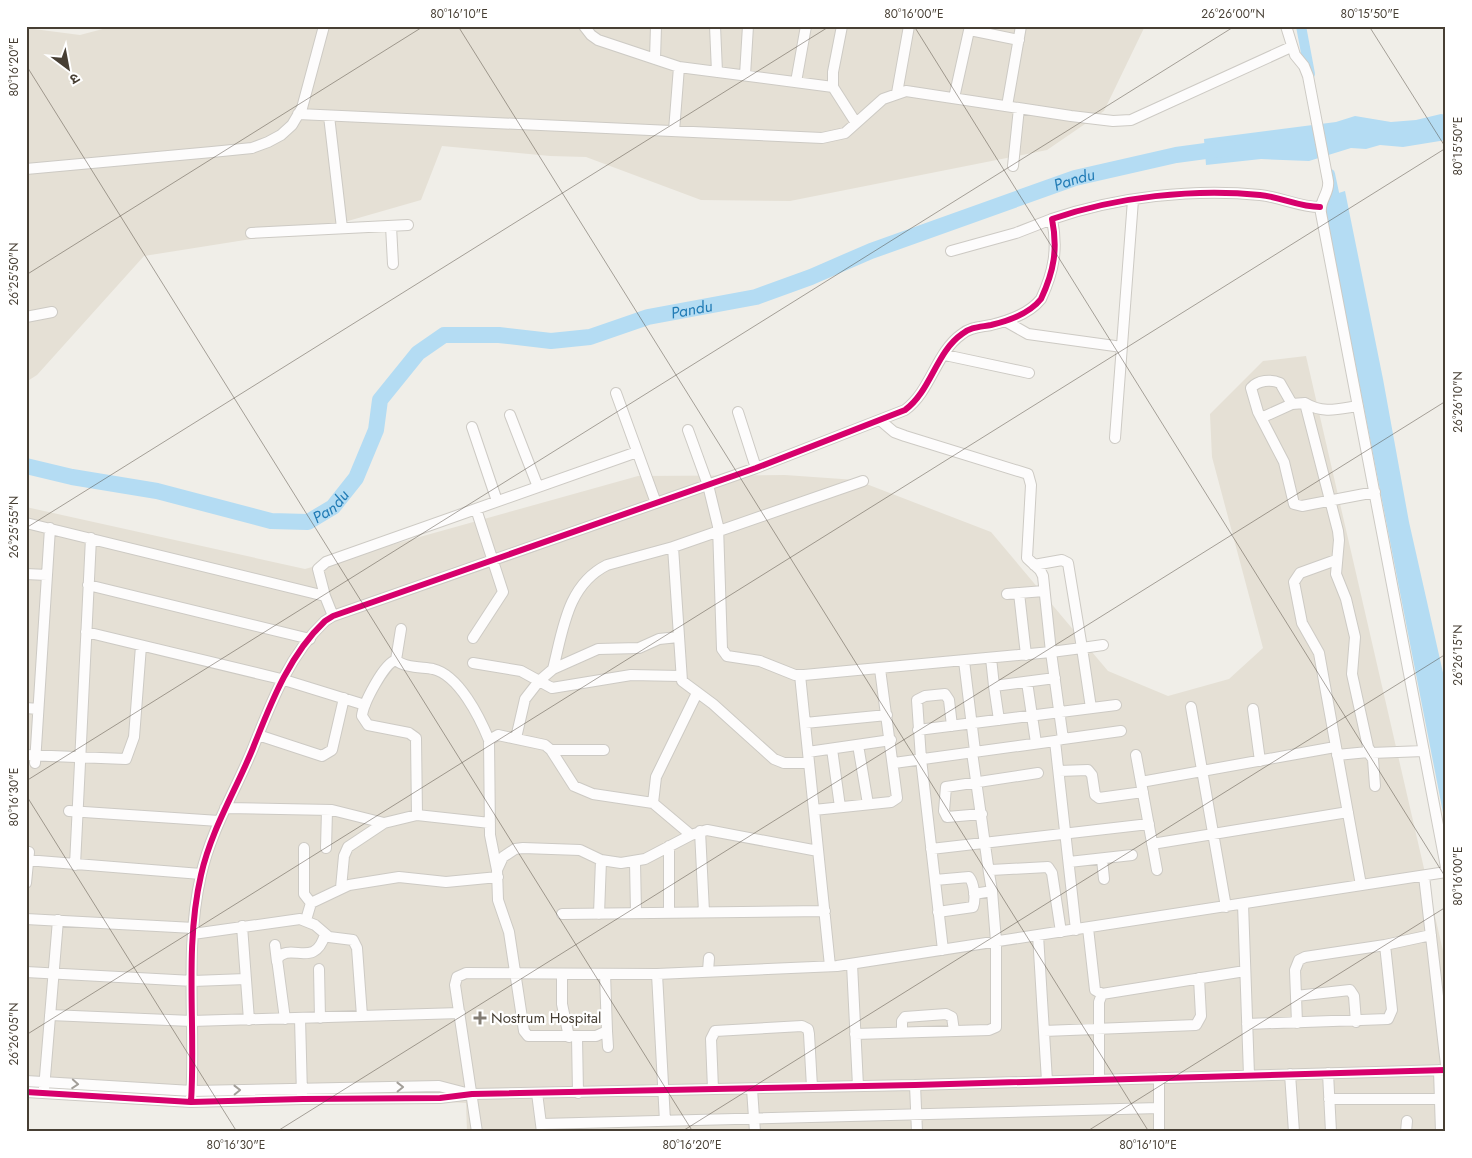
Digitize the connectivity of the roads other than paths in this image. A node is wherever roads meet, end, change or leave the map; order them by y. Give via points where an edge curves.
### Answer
1 (324, 26) edge
2 (584, 26) edge
3 (656, 26) edge
4 (715, 26) edge
5 (748, 26) edge
6 (806, 26) edge
7 (842, 26) edge
8 (909, 26) edge
9 (1021, 26) edge
10 (1286, 26) edge
11 (970, 28) edge
12 (1019, 40) junction
13 (1292, 47) junction
14 (654, 59) junction
15 (679, 67) junction
16 (717, 72) junction
17 (745, 75) junction
18 (796, 82) junction
19 (833, 87) junction
20 (896, 93) junction
21 (954, 98) junction
22 (1007, 106) junction
23 (1019, 108) junction
24 (298, 114) junction
25 (329, 116) junction
26 (856, 123) junction
27 (674, 131) junction
28 (1014, 166) dead end
29 (26, 169) edge
30 (1133, 200) junction
31 (1320, 207) junction
32 (1052, 219) junction
33 (408, 225) dead end
34 (391, 226) junction
35 (342, 228) junction
36 (251, 233) dead end
37 (951, 251) dead end
38 (393, 264) dead end
39 (52, 312) dead end
40 (26, 317) edge
41 (1006, 321) junction
42 (1122, 347) junction
43 (945, 354) junction
44 (1028, 373) dead end
45 (616, 393) dead end
46 (1305, 403) junction
47 (1292, 404) junction
48 (1358, 406) junction
49 (738, 412) dead end
50 (510, 415) dead end
51 (1261, 418) junction
52 (881, 421) junction
53 (472, 427) dead end
54 (688, 430) dead end
55 (1115, 438) dead end
56 (637, 452) junction
57 (756, 468) junction
58 (863, 481) dead end
59 (708, 485) junction
60 (538, 487) junction
61 (1375, 492) junction
62 (1331, 500) junction
63 (496, 501) junction
64 (656, 503) junction
65 (476, 509) junction
66 (26, 523) edge
67 (50, 528) junction
68 (718, 532) junction
69 (91, 538) junction
70 (673, 547) junction
71 (493, 560) junction
72 (1336, 560) junction
73 (1034, 565) junction
74 (26, 574) edge
75 (47, 575) junction
76 (88, 585) junction
77 (1044, 591) junction
78 (1019, 593) junction
79 (1007, 594) dead end
80 (325, 596) junction
81 (333, 616) junction
82 (401, 629) dead end
83 (86, 632) junction
84 (678, 637) junction
85 (473, 638) dead end
86 (310, 639) junction
87 (141, 646) junction
88 (1102, 646) dead end
89 (1082, 648) junction
90 (1051, 652) junction
91 (1026, 655) junction
92 (991, 658) junction
93 (396, 660) junction
94 (964, 661) junction
95 (473, 663) dead end
96 (553, 669) junction
97 (880, 669) junction
98 (800, 675) junction
99 (680, 676) junction
100 (1055, 678) junction
101 (281, 679) junction
102 (539, 681) junction
103 (1027, 682) junction
104 (994, 686) junction
105 (697, 693) junction
106 (344, 698) junction
107 (365, 705) junction
108 (1116, 705) dead end
109 (1191, 707) dead end
110 (26, 708) edge
111 (1091, 708) junction
112 (38, 709) junction
113 (1253, 709) dead end
114 (1059, 712) junction
115 (887, 715) junction
116 (1032, 715) junction
117 (999, 720) junction
118 (805, 723) junction
119 (972, 723) junction
120 (952, 726) junction
121 (918, 730) junction
122 (1121, 731) dead end
123 (258, 735) junction
124 (516, 738) junction
125 (489, 740) junction
126 (890, 740) junction
127 (1059, 740) junction
128 (1036, 743) junction
129 (858, 745) junction
130 (832, 749) junction
131 (551, 750) junction
132 (604, 750) dead end
133 (1336, 751) junction
134 (1424, 751) junction
135 (808, 752) junction
136 (974, 752) junction
137 (1136, 755) dead end
138 (32, 757) edge
139 (80, 757) junction
140 (921, 759) junction
141 (1260, 761) junction
142 (809, 763) junction
143 (894, 763) junction
144 (1058, 771) junction
145 (1202, 771) junction
146 (1038, 773) dead end
147 (977, 781) junction
148 (1375, 786) dead end
149 (1142, 787) junction
150 (653, 803) junction
151 (868, 804) junction
152 (840, 807) junction
153 (225, 808) junction
154 (327, 810) junction
155 (814, 810) junction
156 (73, 811) junction
157 (1348, 812) junction
158 (417, 814) junction
159 (982, 814) junction
160 (219, 821) junction
161 (384, 823) junction
162 (490, 823) junction
163 (1149, 824) junction
164 (695, 833) junction
165 (1066, 834) junction
166 (1213, 834) junction
167 (986, 843) junction
168 (1152, 844) junction
169 (669, 846) junction
170 (304, 848) dead end
171 (326, 848) dead end
172 (931, 849) junction
173 (818, 851) junction
174 (1132, 855) dead end
175 (28, 858) edge
176 (1102, 859) junction
177 (601, 860) junction
178 (635, 862) junction
179 (1068, 862) junction
180 (75, 865) junction
181 (1446, 867) edge
182 (1157, 870) dead end
183 (989, 872) junction
184 (1446, 872) edge
185 (201, 874) junction
186 (497, 874) junction
187 (1424, 876) junction
188 (1104, 879) dead end
189 (935, 880) junction
190 (26, 883) edge
191 (1361, 886) junction
192 (341, 888) junction
193 (992, 891) junction
194 (974, 894) junction
195 (311, 903) junction
196 (1243, 904) junction
197 (1226, 907) junction
198 (825, 911) junction
199 (704, 912) junction
200 (938, 912) junction
201 (636, 913) junction
202 (669, 913) junction
203 (562, 914) dead end
204 (599, 914) junction
205 (26, 919) edge
206 (58, 920) junction
207 (306, 920) junction
208 (242, 926) junction
209 (1088, 928) junction
210 (1076, 930) junction
211 (193, 931) junction
212 (1062, 932) junction
213 (326, 934) junction
214 (1038, 936) junction
215 (1431, 936) junction
216 (996, 941) junction
217 (275, 944) dead end
218 (1385, 945) junction
219 (943, 950) junction
220 (709, 958) dead end
221 (277, 962) junction
222 (852, 964) junction
223 (830, 966) junction
224 (319, 968) dead end
225 (708, 971) junction
226 (1245, 971) junction
227 (26, 972) edge
228 (54, 973) junction
229 (514, 974) junction
230 (562, 974) junction
231 (605, 974) junction
232 (658, 974) junction
233 (1199, 978) junction
234 (246, 979) junction
235 (193, 980) junction
236 (1102, 994) junction
237 (1296, 996) junction
238 (460, 1013) junction
239 (50, 1015) junction
240 (362, 1016) junction
241 (300, 1018) junction
242 (320, 1018) junction
243 (285, 1019) junction
244 (249, 1020) junction
245 (192, 1022) junction
246 (1356, 1022) junction
247 (1297, 1023) junction
248 (1247, 1024) junction
249 (1099, 1028) junction
250 (607, 1031) junction
251 (954, 1031) junction
252 (1044, 1031) junction
253 (902, 1032) junction
254 (855, 1034) junction
255 (573, 1037) junction
256 (608, 1047) dead end
257 (1443, 1068) edge
258 (1328, 1073) junction
259 (1290, 1074) junction
260 (1249, 1076) junction
261 (1160, 1078) junction
262 (1099, 1080) junction
263 (26, 1081) edge
264 (1047, 1081) junction
265 (44, 1082) junction
266 (915, 1085) junction
267 (115, 1086) junction
268 (858, 1086) junction
269 (812, 1087) junction
270 (752, 1088) junction
271 (713, 1089) junction
272 (663, 1090) junction
273 (26, 1092) edge
274 (43, 1093) junction
275 (537, 1093) junction
276 (578, 1093) junction
277 (302, 1094) junction
278 (472, 1094) junction
279 (113, 1097) junction
280 (192, 1097) junction
281 (1329, 1099) junction
282 (1440, 1099) junction
283 (1159, 1108) junction
284 (916, 1114) junction
285 (754, 1120) junction
286 (1407, 1120) dead end
287 (670, 1125) edge
288 (542, 1128) edge
289 (477, 1132) edge
290 (755, 1132) edge
291 (917, 1132) edge
292 (1159, 1132) edge
293 (1294, 1132) edge
294 (1330, 1132) edge
295 (1406, 1132) edge
296 (1441, 1132) edge

1 - 24 street
2 - 14 street via 598,40
3 - 14 street
4 - 16 street
5 - 17 street
6 - 18 street
7 - 19 street
8 - 20 street
9 - 12 street
10 - 13 street
11 - 12 street
11 - 21 street
12 - 22 street
13 - 23 street via 1131,120 1113,121
13 - 31 street via 1308,76 1325,161 1329,186
14 - 15 street
15 - 16 street
15 - 27 street
16 - 17 street
17 - 18 street
18 - 19 street
19 - 26 street
20 - 21 street via 906,91
20 - 26 street via 875,105
21 - 22 street
22 - 23 street
23 - 28 street
24 - 25 street
24 - 29 street via 281,135 252,148
25 - 27 street
25 - 35 street
26 - 27 street via 845,133 822,138
30 - 31 street via 1168,194 1244,194
30 - 32 street
30 - 42 street
31 - 48 street
32 - 37 street via 1016,234
32 - 41 street via 1057,246 1041,299
33 - 34 street
34 - 35 street
34 - 38 street
35 - 36 street
39 - 40 street
41 - 42 street via 1028,334
41 - 43 street via 969,329 956,338
42 - 55 street
43 - 44 street
43 - 52 street via 912,405
45 - 56 street
46 - 47 street
46 - 48 street via 1313,409 1325,411
46 - 62 street
47 - 51 street
47 - 51 street via 1280,383 1272,380 1257,383 1251,392
48 - 61 street
49 - 57 street
50 - 60 street
51 - 62 street via 1284,462 1294,504 1302,506
52 - 57 street
52 - 73 street via 900,434 1028,474 1031,485 1026,551 1027,558
53 - 63 street
54 - 59 street
56 - 60 street
56 - 64 street
57 - 59 street
58 - 68 street
59 - 64 street
59 - 68 street
60 - 63 street
61 - 62 street
61 - 134 street
62 - 72 street via 1339,540
63 - 65 street
64 - 71 street
65 - 71 street
65 - 80 street via 321,564 318,575
66 - 67 street
67 - 69 street
67 - 75 street
68 - 70 street
68 - 98 street via 723,653 760,660
69 - 76 street
69 - 80 street
70 - 84 street
70 - 96 street via 607,564 581,585 568,613
71 - 81 street
71 - 85 street via 502,592
72 - 133 street via 1300,573 1294,582 1302,623 1319,654
72 - 134 street via 1336,574 1355,637 1352,674 1368,747 1371,753
73 - 77 street via 1043,576
73 - 89 street via 1062,560 1068,563
74 - 75 street
75 - 112 street
76 - 83 street
76 - 86 street
77 - 78 street
77 - 90 street
78 - 79 street
78 - 91 street
80 - 81 street
81 - 86 street via 318,627
82 - 93 street
83 - 87 street
83 - 139 street
84 - 96 street via 659,639 639,648 598,649
84 - 99 street
86 - 101 street
87 - 101 street
87 - 139 street via 134,737 126,759
88 - 89 street
89 - 90 street
89 - 111 street
90 - 91 street
90 - 100 street
91 - 92 street
92 - 94 street
92 - 104 street
93 - 107 street via 386,667
93 - 125 street via 401,664 434,669 447,676 471,704
94 - 97 street
94 - 119 street
95 - 102 street via 514,669
96 - 102 street
97 - 98 street
97 - 115 street
98 - 118 street
99 - 102 street via 631,675 552,688
99 - 105 street
100 - 103 street
100 - 114 street
101 - 106 street
101 - 123 street
102 - 124 street via 521,707
103 - 104 street
103 - 116 street
104 - 117 street
105 - 142 street via 774,759 784,763
105 - 150 street via 656,777
106 - 107 street
106 - 123 street via 332,750 322,756
107 - 158 street via 362,716 368,725 409,733 416,738
108 - 111 street
109 - 145 street
110 - 112 street
111 - 114 street
112 - 138 street
113 - 141 street
114 - 116 street
114 - 127 street
115 - 118 street
115 - 126 street
116 - 117 street
116 - 128 street
117 - 119 street
118 - 135 street
119 - 120 street
119 - 136 street
120 - 121 street
120 - 121 street via 949,700 941,694 917,700
121 - 140 street
122 - 127 street
123 - 153 street
124 - 125 street via 498,735
124 - 131 street via 545,745
125 - 162 street
126 - 129 street
126 - 143 street
127 - 128 street
127 - 144 street
128 - 136 street
129 - 130 street
129 - 151 street
130 - 135 street
130 - 152 street
131 - 132 street
131 - 150 street via 568,780 582,791
133 - 141 street
133 - 148 street via 1371,754
133 - 157 street
134 - 181 street
135 - 142 street
136 - 140 street
136 - 147 street
137 - 149 street
138 - 139 street
139 - 156 street
140 - 143 street
140 - 172 street
141 - 145 street
142 - 155 street
143 - 151 street via 898,798 891,802
144 - 149 street via 1088,770 1092,775 1095,795 1099,798
144 - 165 street
145 - 149 street
145 - 166 street
146 - 147 street
147 - 159 street
147 - 159 street via 946,787 944,811 950,818
149 - 163 street
150 - 164 street
151 - 152 street
152 - 155 street
153 - 154 street
153 - 160 street
154 - 161 street
154 - 171 street
155 - 173 street
156 - 160 street
156 - 180 street
157 - 166 street
157 - 191 street
158 - 161 street
158 - 162 street
159 - 167 street
160 - 185 street
161 - 192 street via 348,848 344,856
162 - 186 street
163 - 165 street
163 - 168 street
164 - 169 street
164 - 173 street via 707,830
164 - 199 street
165 - 167 street
165 - 179 street
166 - 168 street
166 - 197 street
167 - 172 street
167 - 183 street
168 - 182 street
169 - 178 street
169 - 202 street
170 - 195 street via 304,894
172 - 189 street
173 - 198 street
174 - 176 street
175 - 180 street
175 - 190 street
176 - 179 street
176 - 188 street
177 - 178 street
177 - 186 street via 580,850 515,849 504,857
177 - 204 street
178 - 201 street
179 - 210 street
180 - 185 street
183 - 193 street
183 - 212 street via 1051,869
184 - 187 street
185 - 211 street
186 - 192 street via 446,882 399,877
186 - 229 street via 498,900 509,932
187 - 191 street
187 - 215 street
189 - 194 street via 969,877
189 - 200 street
191 - 196 street
192 - 195 street
193 - 194 street
193 - 216 street
194 - 200 street via 973,907
195 - 207 street
196 - 197 street
196 - 226 street
197 - 209 street
198 - 199 street
198 - 223 street
199 - 202 street
200 - 219 street
201 - 202 street
201 - 204 street
203 - 204 street
205 - 206 street
206 - 211 street
206 - 228 street
207 - 208 street
207 - 213 street
208 - 211 street
208 - 234 street
209 - 210 street
209 - 236 street via 1095,990
210 - 212 street
211 - 235 street
212 - 214 street
213 - 221 street via 322,946 316,951 282,954
213 - 240 street via 356,943
214 - 216 street
214 - 252 street
215 - 218 street
215 - 257 street
216 - 219 street
216 - 251 street via 996,1027
217 - 221 street
218 - 237 street via 1306,956 1299,960 1295,970
218 - 246 street via 1391,1015 1381,1021
219 - 222 street
220 - 225 street
221 - 243 street
222 - 223 street
222 - 254 street
223 - 225 street
224 - 242 street
225 - 232 street
226 - 233 street
226 - 248 street
227 - 228 street
228 - 235 street
228 - 239 street
229 - 230 street
229 - 238 street via 466,973 457,977 455,985
229 - 255 street via 524,1031 528,1036
230 - 231 street
230 - 255 street via 562,1004
231 - 232 street
231 - 250 street
232 - 272 street
233 - 236 street
233 - 249 street via 1201,1016 1196,1025
234 - 235 street
234 - 244 street
235 - 245 street
236 - 249 street
237 - 246 street via 1350,990 1354,996
237 - 247 street
238 - 240 street
238 - 278 street
239 - 245 street
239 - 265 street
240 - 242 street
241 - 242 street
241 - 243 street
241 - 277 street
243 - 244 street
244 - 245 street
245 - 280 street
246 - 247 street
247 - 248 street
248 - 260 street
249 - 252 street
249 - 262 street
250 - 255 street via 596,1036
250 - 256 street
251 - 253 street
251 - 253 street via 952,1017 946,1014 905,1017
252 - 264 street
253 - 254 street
254 - 268 street
255 - 276 street
257 - 258 street
257 - 282 street
258 - 259 street
258 - 281 street
259 - 260 street
259 - 293 street
260 - 261 street
261 - 262 street
261 - 283 street
262 - 264 street
263 - 265 street
264 - 266 street
265 -> 267 street
265 - 274 street
266 - 268 street
266 - 284 street
267 - 279 street
267 - 280 street
268 - 269 street
269 - 270 street
269 - 271 street via 809,1034 808,1029 802,1026 715,1031 711,1039
270 - 271 street
270 - 285 street
271 - 272 street
272 - 276 street
272 - 287 street
273 - 274 street
274 - 279 street
275 - 276 street
275 - 278 street
275 - 288 street
277 - 278 street via 439,1086
277 - 280 street
278 - 289 street
279 - 280 street
281 - 282 street
281 - 294 street
282 - 296 street
283 - 284 street
283 - 292 street
284 - 285 street
284 - 291 street
285 - 287 street
285 - 290 street
286 - 295 street
287 - 288 street

